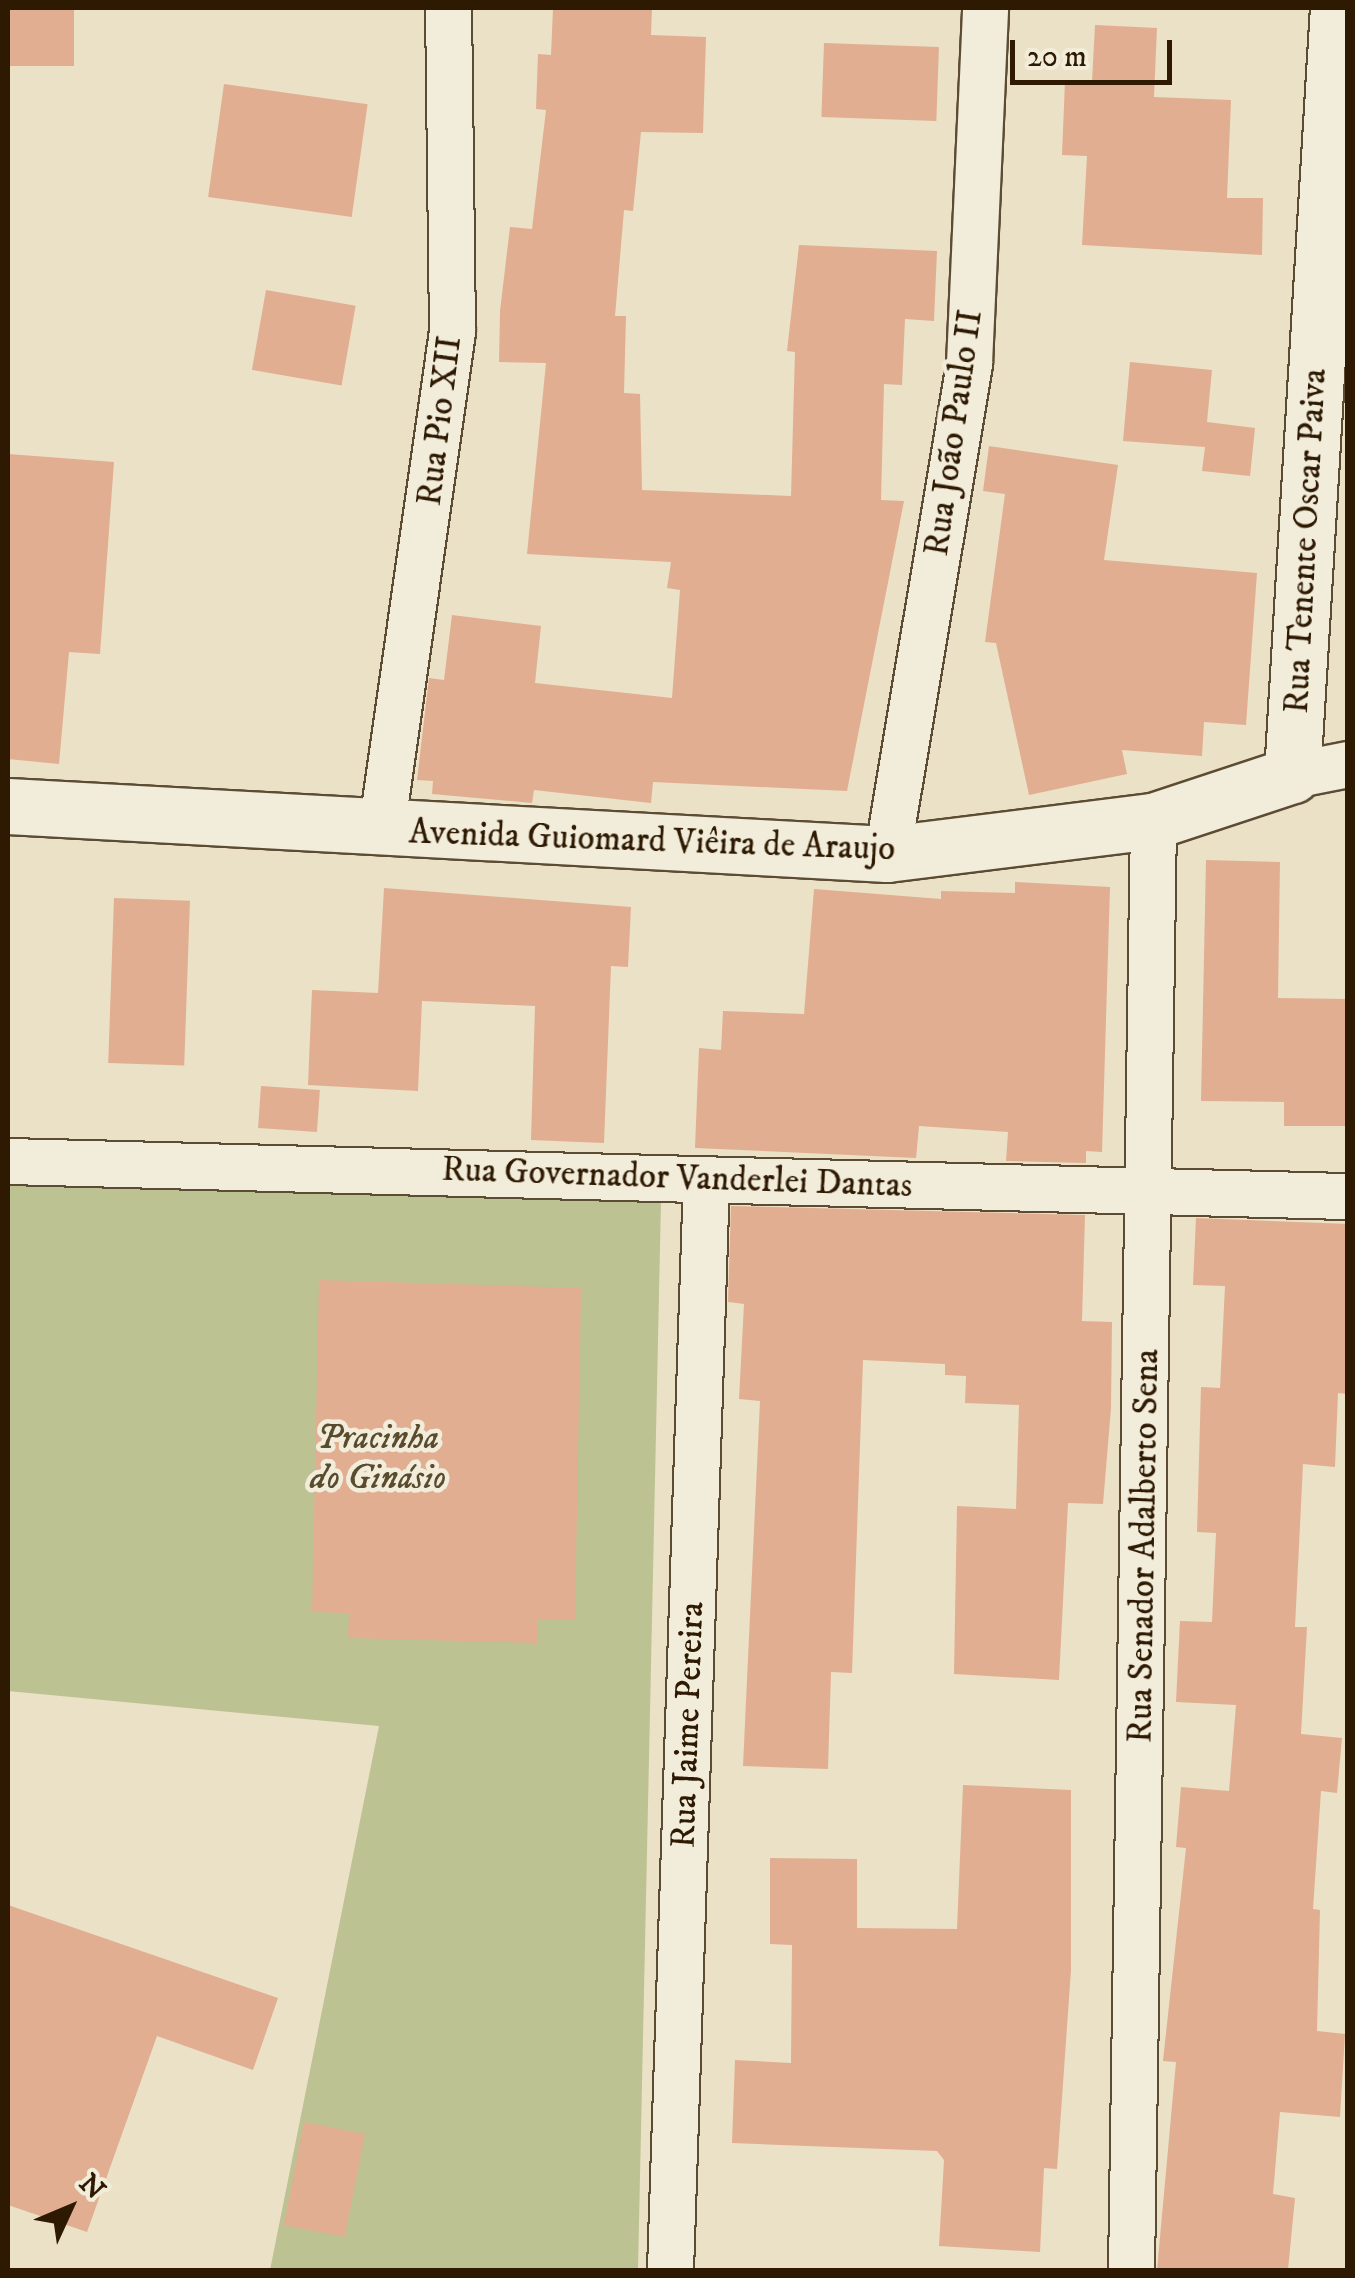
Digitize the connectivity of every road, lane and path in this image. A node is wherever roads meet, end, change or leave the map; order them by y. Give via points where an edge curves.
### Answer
1 (448, 8) edge
2 (985, 8) edge
3 (1338, 8) edge
4 (1348, 764) edge
5 (1292, 775) junction
6 (8, 806) edge
7 (1153, 820) junction
8 (381, 830) junction
9 (888, 854) junction
10 (8, 1161) edge
11 (706, 1180) junction
12 (1150, 1192) junction
13 (1348, 1196) edge
14 (670, 2270) edge
15 (1131, 2270) edge

1 - 8 street, Rua Pio XII via 452,332
2 - 9 street, Rua João Paulo II via 969,363
3 - 5 street, Rua Tenente Oscar Paiva
4 - 5 street, Avenida Guiomard Viêira de Araujo
5 - 7 street, Avenida Guiomard Viêira de Araujo
6 - 8 street, Avenida Guiomard Viêira de Araujo
7 - 9 street, Avenida Guiomard Viêira de Araujo
7 - 12 street, Rua Senador Adalberto Sena
8 - 9 street, Avenida Guiomard Viêira de Araujo
10 - 11 street, Rua Governador Vanderlei Dantas
11 - 12 street, Rua Governador Vanderlei Dantas
11 - 14 street, Rua Jaime Pereira
12 - 13 street, Rua Governador Vanderlei Dantas
12 - 15 street, Rua Senador Adalberto Sena

